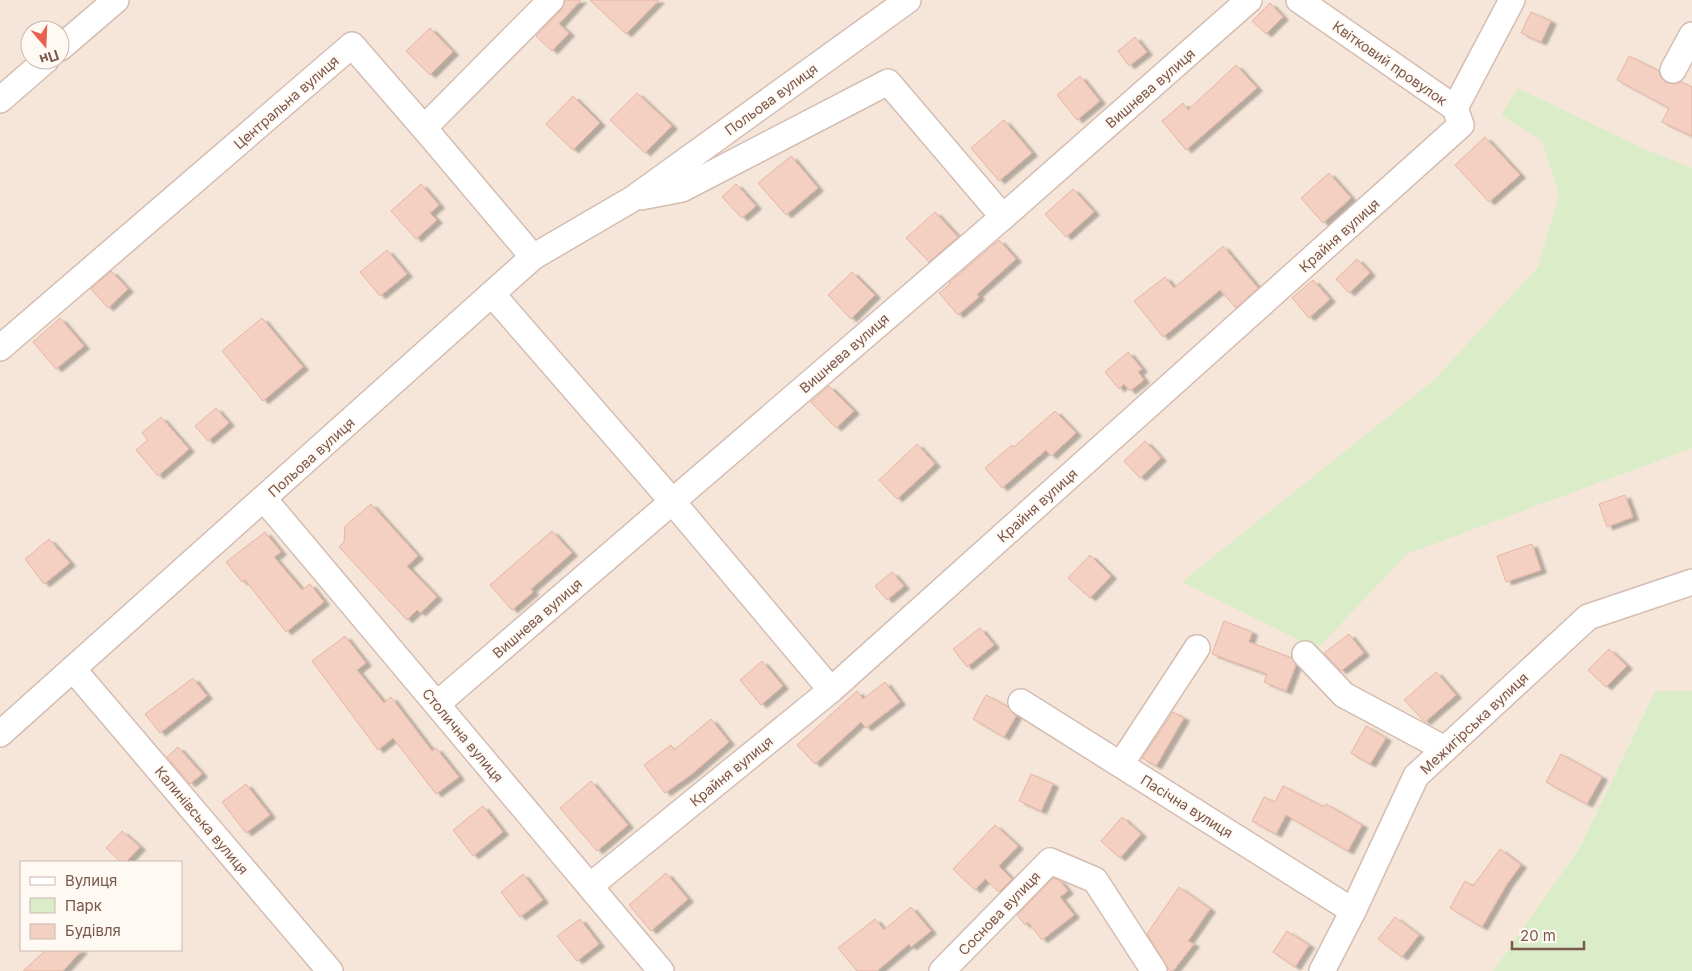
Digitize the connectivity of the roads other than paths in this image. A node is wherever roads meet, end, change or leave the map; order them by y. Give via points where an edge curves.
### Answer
1 (116, 0) edge
2 (550, 0) edge
3 (908, 0) edge
4 (1250, 0) edge
5 (1299, 0) edge
6 (1512, 0) edge
7 (1330, 9) edge
8 (1692, 35) edge
9 (70, 39) edge
10 (34, 70) edge
11 (1673, 70) dead end
12 (0, 100) edge
13 (1455, 108) junction
14 (424, 128) junction
15 (634, 198) junction
16 (1003, 217) junction
17 (534, 257) junction
18 (492, 294) junction
19 (0, 348) edge
20 (264, 499) junction
21 (672, 501) junction
22 (1692, 582) edge
23 (1197, 648) dead end
24 (1305, 654) dead end
25 (73, 669) junction
26 (831, 690) junction
27 (1021, 702) dead end
28 (437, 704) junction
29 (0, 734) edge
30 (1445, 749) junction
31 (1121, 764) junction
32 (590, 886) junction
33 (1353, 911) junction
34 (330, 971) edge
35 (661, 971) edge
36 (942, 971) edge
37 (1154, 971) edge
38 (1322, 971) edge

1 - 9 street
2 - 14 street
3 - 15 street, Польова вулиця
4 - 16 street, Вишнева вулиця
5 - 7 street, Квітковий провулок
6 - 13 street, Квітковий провулок
7 - 13 street, Квітковий провулок
8 - 11 street
10 - 12 street
13 - 26 street, Крайня вулиця via 1461,125
14 - 17 street
14 - 19 street, Центральна вулиця via 352,45
15 - 16 street, Польова вулиця via 682,189 888,82
15 - 17 street, Польова вулиця
16 - 21 street, Вишнева вулиця
17 - 18 street, Польова вулиця
18 - 20 street, Польова вулиця
18 - 21 street
20 - 25 street, Польова вулиця
20 - 28 street, Столична вулиця
21 - 26 street
21 - 28 street, Вишнева вулиця
22 - 30 street, Межигірська вулиця via 1588,617
23 - 31 street
24 - 30 street via 1344,695
25 - 29 street, Польова вулиця
25 - 34 street, Калинівська вулиця
26 - 32 street, Крайня вулиця
27 - 31 street, Пасічна вулиця
28 - 32 street, Столична вулиця
30 - 33 street, Межигірська вулиця via 1416,776
31 - 33 street, Пасічна вулиця
32 - 35 street, Столична вулиця
33 - 38 street, Межигірська вулиця
36 - 37 street, Соснова вулиця via 1050,861 1095,880

